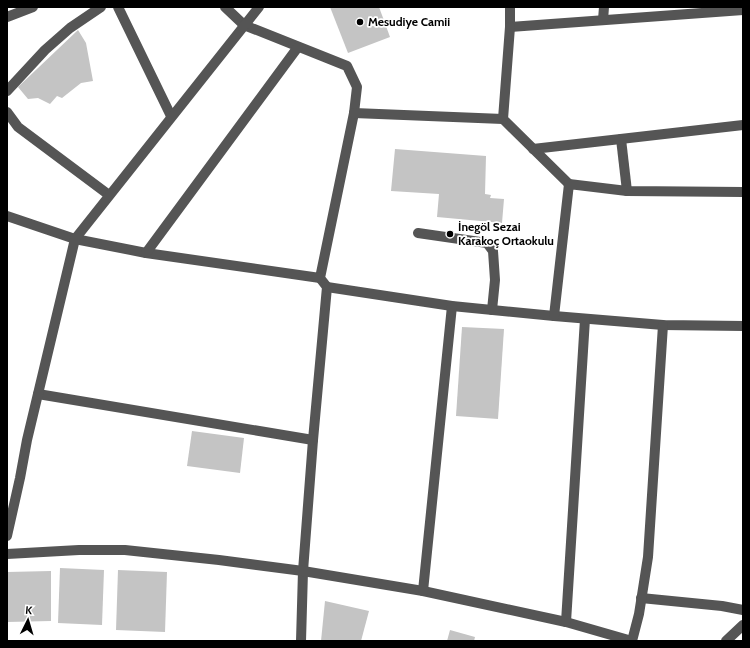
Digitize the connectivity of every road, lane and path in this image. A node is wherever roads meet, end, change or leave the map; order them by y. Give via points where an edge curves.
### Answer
1 (34, 7) edge
2 (101, 7) edge
3 (118, 7) edge
4 (225, 7) edge
5 (259, 7) edge
6 (510, 7) edge
7 (604, 7) edge
8 (743, 10) edge
9 (7, 17) edge
10 (603, 20) junction
11 (244, 25) junction
12 (510, 27) junction
13 (298, 47) junction
14 (7, 91) edge
15 (354, 113) junction
16 (172, 116) junction
17 (8, 117) edge
18 (502, 119) junction
19 (743, 125) edge
20 (622, 140) junction
21 (533, 149) junction
22 (569, 184) junction
23 (627, 191) junction
24 (743, 192) edge
25 (109, 195) junction
26 (7, 216) edge
27 (418, 233) dead end
28 (75, 240) junction
29 (146, 254) junction
30 (320, 278) junction
31 (327, 287) junction
32 (452, 306) junction
33 (492, 310) junction
34 (554, 316) junction
35 (585, 319) junction
36 (663, 325) junction
37 (743, 326) edge
38 (38, 394) junction
39 (313, 440) junction
40 (7, 536) edge
41 (7, 554) edge
42 (303, 571) junction
43 (423, 591) junction
44 (641, 598) junction
45 (743, 610) edge
46 (566, 622) junction
47 (743, 625) edge
48 (301, 641) edge
49 (632, 641) edge
50 (726, 641) edge

1 - 9 street
2 - 14 street via 70,28 45,50
3 - 16 street
4 - 11 street
5 - 11 street
6 - 12 street
7 - 10 street
8 - 10 street
10 - 12 street
11 - 13 street
11 - 16 street
12 - 18 street
13 - 15 street via 347,66 358,87
13 - 29 street
15 - 18 street
15 - 30 street
16 - 25 street
17 - 25 street
18 - 21 street
19 - 20 street
20 - 21 street
20 - 23 street
21 - 22 street
22 - 23 street
22 - 34 street
23 - 24 street
25 - 28 street
26 - 28 street
27 - 33 street via 487,243 492,251 495,280
28 - 29 street
28 - 38 street
29 - 30 street
30 - 31 street
31 - 32 street
31 - 39 street
32 - 33 street
32 - 43 street
33 - 34 street
34 - 35 street
35 - 36 street
35 - 46 street
36 - 37 street
36 - 44 street via 648,556
38 - 39 street
38 - 40 street
39 - 42 street
41 - 42 street via 125,550
42 - 43 street
42 - 48 street
43 - 46 street
44 - 45 street
44 - 49 street
46 - 49 street
47 - 50 street

